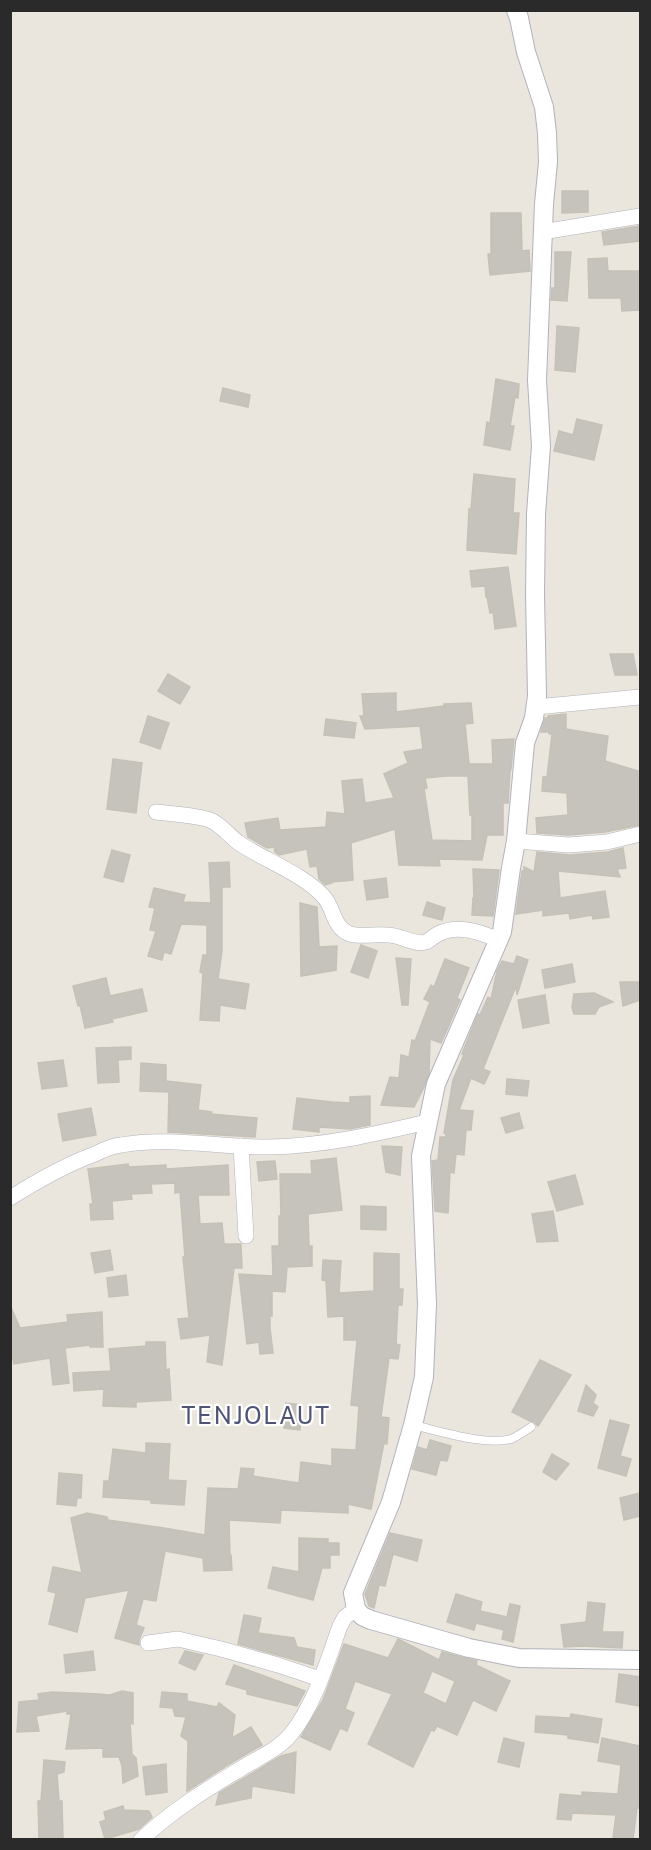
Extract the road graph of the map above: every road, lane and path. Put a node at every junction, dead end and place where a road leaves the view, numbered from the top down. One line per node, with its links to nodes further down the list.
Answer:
1 (516, 10): 3 (street)
2 (640, 216): 3 (street)
3 (542, 231): 5 (street)
4 (640, 697): 5 (street)
5 (536, 707): 8 (street)
6 (156, 812): 9 (street)
7 (640, 834): 8 (street)
8 (516, 841): 9 (street)
9 (499, 940): 10 (street)
10 (427, 1122): 11 (street); 14 (street)
11 (241, 1146): 12 (street); 13 (street)
12 (10, 1198)
13 (246, 1236)
14 (413, 1425): 15 (lane); 16 (street)
15 (531, 1427)
16 (356, 1609): 18 (street); 19 (street)
17 (148, 1643): 19 (street)
18 (640, 1660)
19 (320, 1679): 20 (street)
20 (141, 1839)

